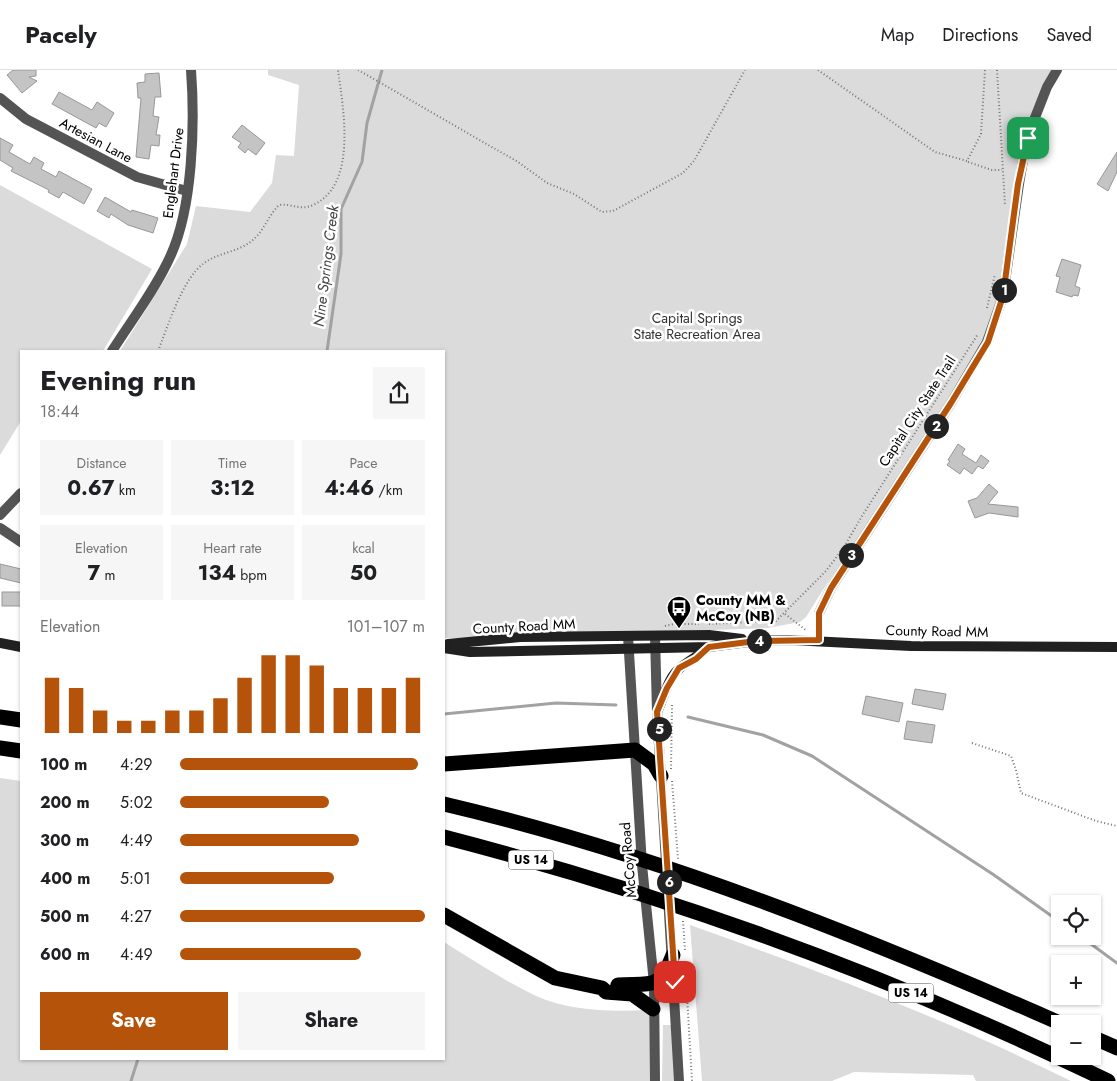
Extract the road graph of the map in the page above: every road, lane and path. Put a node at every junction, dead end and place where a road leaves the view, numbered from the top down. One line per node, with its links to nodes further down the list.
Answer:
1 (191, 70): 12 (street, Englehart Drive)
2 (338, 70): 18 (path)
3 (358, 70): 4 (path)
4 (745, 70)
5 (818, 70): 10 (path)
6 (985, 70): 10 (path)
7 (997, 70): 11 (path)
8 (1056, 70): 29 (street)
9 (0, 98): 12 (street, Artesian Lane)
10 (967, 161): 11 (path)
11 (1002, 170): 13 (path)
12 (187, 191): 17 (street, Englehart Drive)
13 (1005, 205)
14 (996, 270): 15 (path)
15 (986, 310)
16 (979, 334): 23 (path, Capital City State Trail)
17 (113, 350)
18 (158, 350)
19 (20, 495): 20 (street)
20 (0, 515)
21 (0, 528): 22 (street)
22 (20, 541)
23 (784, 614): 26 (path, Capital City State Trail); 29 (path)
24 (665, 624): 25 (path)
25 (699, 624)
26 (708, 624)
27 (628, 636): 28 (main road, County Road MM); 33 (main road, County Road MM); 37 (street, McCoy Road)
28 (655, 636): 30 (main road, County Road MM); 38 (street)
29 (819, 640): 30 (main road, County Road MM); 36 (main road, County Road MM)
30 (756, 641): 35 (main road, County Road MM)
31 (0, 643): 32 (main road)
32 (20, 646)
33 (445, 646)
34 (445, 646): 37 (main road, County Road MM)
35 (709, 647): 38 (main road, County Road MM); 39 (main road)
36 (1117, 647)
37 (628, 648): 38 (main road, County Road MM); 44 (street, McCoy Road)
38 (654, 649): 39 (street)
39 (657, 712): 47 (street)
40 (0, 717): 41 (highway)
41 (20, 720)
42 (972, 743): 49 (path)
43 (0, 748): 45 (highway)
44 (635, 750): 46 (highway); 47 (highway); 53 (street, McCoy Road)
45 (20, 751)
46 (445, 764)
47 (661, 776): 52 (street)
48 (445, 804): 56 (highway, US 14)
49 (1117, 826)
50 (445, 837): 61 (highway, US 14)
51 (445, 916): 54 (highway)
52 (673, 955): 53 (highway); 60 (street)
53 (654, 983): 54 (highway); 55 (street, McCoy Road)
54 (602, 988): 55 (highway)
55 (653, 1010): 59 (street, McCoy Road)
56 (1051, 1019)
57 (1101, 1041): 58 (highway)
58 (1117, 1048)
59 (655, 1081)
60 (679, 1081)
61 (1108, 1081)

